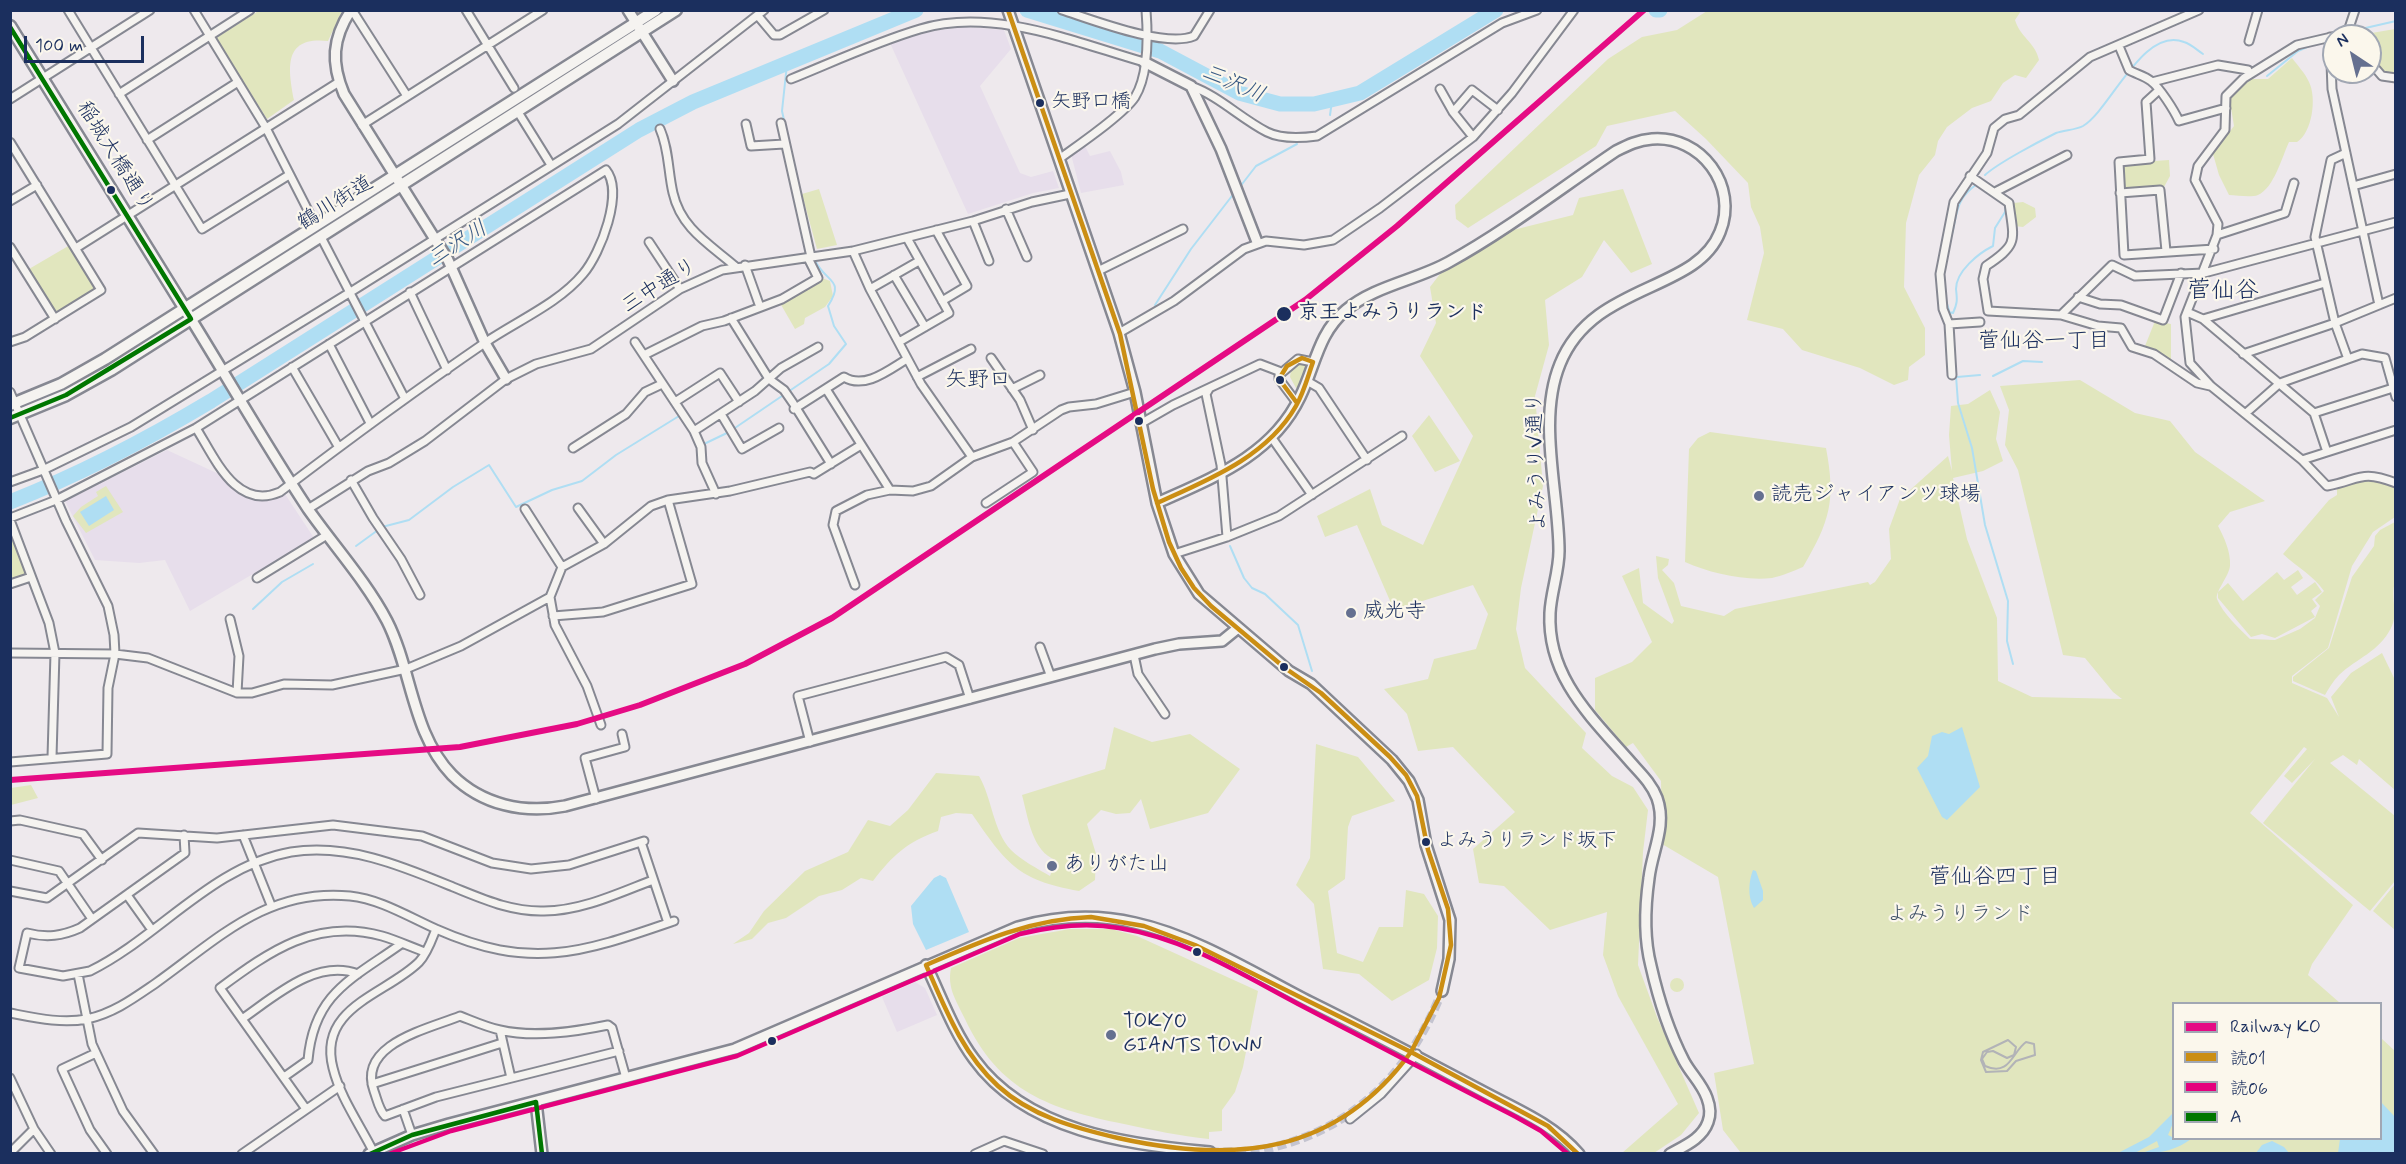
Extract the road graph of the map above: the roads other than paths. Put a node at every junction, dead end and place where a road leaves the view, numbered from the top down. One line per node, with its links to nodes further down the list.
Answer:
1 (68, 10): 30 (street)
2 (150, 10): 30 (street)
3 (194, 10): 25 (street)
4 (250, 10): 25 (street)
5 (352, 10): 38 (street); 45 (street)
6 (466, 10): 28 (street)
7 (543, 10): 28 (street)
8 (628, 10): 21 (street)
9 (656, 10): 21 (main road, 鶴川街道)
10 (676, 10): 23 (main road, 鶴川街道)
11 (824, 10): 19 (street)
12 (1062, 10): 24 (street)
13 (1146, 10): 24 (street)
14 (1210, 10): 24 (street)
15 (1538, 10): 40 (street)
16 (1574, 10): 48 (street)
17 (2199, 10): 29 (street)
18 (2258, 10): 27 (street)
19 (761, 13): 35 (street)
20 (1011, 19): 31 (street); 34 (street); 62 (street)
21 (636, 23): 23 (street); 66 (main road, 鶴川街道)
22 (10, 26): 33 (main road, 稲城大橋通り)
23 (642, 33): 35 (street); 49 (main road, 鶴川街道)
24 (1148, 36): 31 (street)
25 (210, 37): 37 (street); 44 (street)
26 (2322, 39): 32 (street)
27 (2249, 41)
28 (488, 46): 41 (street); 45 (street)
29 (2119, 46): 36 (street); 67 (street)
30 (91, 48): 33 (street); 44 (street)
31 (1144, 62): 40 (street); 62 (street)
32 (2249, 74): 36 (street); 47 (street)
33 (43, 78): 46 (street); 78 (main road, 稲城大橋通り)
34 (791, 79)
35 (673, 81): 63 (street)
36 (2152, 81): 43 (street)
37 (238, 82): 54 (street); 57 (street)
38 (339, 82): 52 (street); 54 (street)
39 (2332, 84): 60 (street)
40 (1191, 86): 90 (street)
41 (514, 88)
42 (1440, 89): 50 (street)
43 (2158, 91): 47 (street); 74 (street)
44 (119, 94): 57 (street)
45 (406, 96): 52 (street)
46 (10, 99)
47 (2226, 108): 85 (street)
48 (1498, 110): 50 (street); 56 (street)
49 (518, 112): 63 (street); 71 (main road, 鶴川街道)
50 (1453, 112): 56 (street)
51 (781, 123): 59 (street)
52 (362, 124): 66 (street)
53 (746, 124): 59 (street)
54 (266, 128): 65 (street); 70 (street)
55 (660, 129): 105 (street)
56 (1473, 137): 90 (street)
57 (147, 140): 70 (street)
58 (10, 142): 69 (street)
59 (784, 144): 97 (street)
60 (2346, 153): 72 (street); 91 (street)
61 (2067, 154): 73 (street)
62 (1059, 159): 75 (street)
63 (551, 165): 88 (street)
64 (2396, 174): 72 (street)
65 (289, 175): 70 (street); 81 (street)
66 (394, 176): 71 (street); 81 (main road, 鶴川街道)
67 (1970, 176): 73 (street); 130 (street)
68 (2294, 183): 85 (street)
69 (36, 184): 76 (street); 93 (street)
70 (175, 186): 78 (street)
71 (401, 186): 86 (main road, 鶴川街道); 88 (street)
72 (2353, 186): 84 (street)
73 (1995, 192): 122 (street)
74 (2120, 193): 96 (street); 96 (street)
75 (1070, 194): 77 (street, 三中通り); 106 (street)
76 (10, 201)
77 (1006, 209): 79 (street, 三中通り); 98 (street)
78 (127, 215): 93 (street); 120 (main road, 稲城大橋通り)
79 (972, 221): 82 (street, 三中通り); 101 (street)
80 (2396, 222): 84 (street)
81 (316, 226): 120 (main road, 鶴川街道)
82 (936, 230): 87 (street, 三中通り); 117 (street)
83 (1183, 230): 106 (street)
84 (2364, 231): 91 (street); 118 (street)
85 (2217, 235): 94 (street)
86 (321, 237): 114 (street); 126 (main road, 鶴川街道)
87 (907, 238): 95 (street, 三中通り); 100 (street)
88 (435, 241): 102 (street); 114 (street)
89 (649, 242): 111 (street)
90 (1257, 242): 132 (street)
91 (2316, 243): 108 (street); 110 (street)
92 (10, 247): 99 (street)
93 (76, 248): 125 (street)
94 (2214, 249): 96 (street); 108 (street)
95 (854, 251): 97 (street, 三中通り); 112 (street)
96 (2166, 251)
97 (813, 257): 104 (street, 三中通り); 119 (street)
98 (1027, 257)
99 (18, 260): 103 (street); 125 (street)
100 (919, 261): 109 (street); 117 (street)
101 (989, 261)
102 (450, 263): 113 (street); 136 (street); 136 (street)
103 (10, 265)
104 (745, 266): 105 (street, 三中通り); 119 (street)
105 (736, 267): 111 (street, 三中通り)
106 (1098, 270): 132 (street)
107 (2181, 273): 108 (street); 115 (street); 115 (street)
108 (2204, 273): 121 (street)
109 (894, 275): 112 (street); 131 (street)
110 (2325, 283): 127 (street); 129 (street)
111 (680, 289): 154 (street, 三中通り)
112 (870, 289): 135 (street)
113 (410, 292): 123 (street); 147 (street)
114 (350, 295): 123 (street); 149 (street)
115 (2078, 297): 122 (street)
116 (2396, 298): 118 (street)
117 (942, 301): 131 (street)
118 (2379, 305): 129 (street)
119 (760, 306): 124 (street)
120 (185, 309): 126 (main road, 稲城大橋通り); 171 (main road, 鶴川街道)
121 (2187, 312): 127 (street); 158 (street)
122 (2061, 315): 158 (street)
123 (364, 317): 137 (street); 167 (street)
124 (730, 318): 141 (street); 153 (street)
125 (55, 319): 133 (street)
126 (191, 319): 149 (street); 176 (main road, 鶴川街道)
127 (2203, 319): 140 (street)
128 (1980, 322): 130 (street)
129 (2335, 323): 140 (street); 144 (street)
130 (1949, 324): 151 (street)
131 (925, 327): 135 (street)
132 (1119, 333): 164 (street)
133 (10, 342)
134 (635, 342): 141 (street)
135 (899, 342): 143 (street)
136 (484, 343): 147 (street); 154 (street)
137 (329, 344): 146 (street); 177 (street)
138 (818, 347): 153 (street)
139 (971, 349): 152 (street)
140 (2243, 354): 156 (street)
141 (644, 355): 157 (street)
142 (991, 358): 159 (street)
143 (907, 359): 152 (street); 161 (street)
144 (2348, 359): 156 (street); 160 (street)
145 (1313, 362): 148 (street); 155 (street, よみうりV通り); 293 (street, よみうりV通り)
146 (292, 367): 165 (street); 188 (street)
147 (447, 370): 167 (street)
148 (1281, 372): 162 (street); 170 (street)
149 (224, 374): 165 (street); 195 (street)
150 (1040, 375): 159 (street)
151 (1952, 375)
152 (917, 377): 191 (street)
153 (769, 379): 169 (street); 172 (street)
154 (506, 380): 197 (street, 三中通り)
155 (1307, 381): 170 (street, よみうりV通り); 192 (street)
156 (2280, 383): 173 (street); 174 (street)
157 (662, 384): 168 (street); 189 (street)
158 (2211, 386): 173 (street)
159 (1012, 388): 181 (street)
160 (2393, 388): 166 (street); 174 (street)
161 (826, 389): 172 (street); 187 (street)
162 (1209, 389): 178 (street); 196 (street)
163 (10, 392): 171 (street)
164 (1135, 392): 178 (street); 181 (street)
165 (238, 396): 179 (street); 199 (street)
166 (2396, 397)
167 (405, 399): 177 (street)
168 (675, 402): 169 (street); 183 (street)
169 (739, 402): 175 (street)
170 (1298, 403): 185 (street, よみうりV通り)
171 (13, 404): 176 (street)
172 (794, 409): 194 (street)
173 (2246, 413): 193 (street)
174 (2314, 413): 190 (street)
175 (721, 414): 180 (street); 183 (street)
176 (15, 416): 195 (street)
177 (370, 423): 188 (street)
178 (1140, 424): 206 (street)
179 (196, 428): 199 (street); 204 (street)
180 (779, 428)
181 (1033, 430): 186 (street)
182 (2396, 430): 190 (street)
183 (693, 431): 202 (street)
184 (1402, 436): 192 (street)
185 (1272, 438): 196 (street, よみうりV通り); 203 (street)
186 (1013, 442): 191 (street); 207 (street)
187 (861, 445): 194 (street); 201 (street)
188 (338, 446): 199 (street)
189 (573, 448)
190 (2327, 452): 193 (street)
191 (972, 457): 201 (street)
192 (1366, 460): 203 (street)
193 (2302, 460): 200 (street)
194 (831, 464): 202 (street)
195 (44, 472): 198 (street); 204 (street)
196 (1222, 474): 206 (street, よみうりV通り); 213 (street)
197 (351, 480): 209 (street, 三中通り); 221 (street)
198 (10, 482)
199 (292, 483): 209 (street)
200 (2396, 483)
201 (890, 490): 220 (street)
202 (716, 494): 205 (street)
203 (1312, 495): 213 (street)
204 (55, 498): 211 (street); 229 (street)
205 (668, 501): 214 (street); 223 (street)
206 (1157, 502): 215 (street)
207 (986, 503)
208 (578, 508): 214 (street)
209 (308, 509): 212 (street)
210 (525, 509): 216 (street)
211 (10, 519): 217 (street)
212 (327, 535): 218 (street); 231 (street)
213 (1227, 537): 215 (street)
214 (604, 544): 216 (street)
215 (1174, 554): 225 (street)
216 (562, 567): 222 (street)
217 (32, 577): 219 (street); 228 (street)
218 (257, 578)
219 (10, 584)
220 (855, 585)
221 (420, 595)
222 (550, 597): 223 (street); 231 (street)
223 (553, 616): 236 (street)
224 (230, 619): 233 (street)
225 (1238, 628): 230 (street); 261 (street)
226 (1040, 647): 232 (street)
227 (10, 653): 228 (street)
228 (55, 653): 229 (street); 239 (street)
229 (115, 654): 233 (street); 239 (street)
230 (1134, 655): 232 (street); 235 (street)
231 (406, 669): 233 (street); 241 (street)
232 (1051, 677): 234 (street)
233 (237, 693)
234 (970, 699): 238 (street); 238 (street)
235 (1165, 714)
236 (601, 725)
237 (622, 734): 241 (street)
238 (810, 742): 241 (street)
239 (52, 757): 240 (street)
240 (10, 762)
241 (596, 799)
242 (10, 821): 246 (street)
243 (243, 834): 244 (street); 247 (street); 248 (street)
244 (184, 835): 246 (street); 251 (street)
245 (10, 860): 249 (street)
246 (102, 860): 249 (street)
247 (255, 863): 248 (street); 252 (street); 255 (street)
248 (653, 880): 254 (street)
249 (68, 884): 250 (street); 253 (street)
250 (10, 891)
251 (127, 895): 253 (street); 255 (street)
252 (271, 905): 254 (street); 263 (street)
253 (92, 919): 260 (street)
254 (436, 929): 257 (street)
255 (152, 930): 260 (street)
256 (401, 944): 257 (street); 259 (street); 264 (street)
257 (425, 952): 275 (street)
258 (926, 965): 269 (street); 273 (street); 283 (street)
259 (358, 974): 264 (street); 270 (street)
260 (78, 975): 263 (street)
261 (1442, 991)
262 (10, 1013): 263 (street)
263 (86, 1019): 268 (street)
264 (242, 1019): 270 (street)
265 (500, 1030): 266 (street); 267 (street); 274 (street)
266 (502, 1043): 272 (street); 274 (street)
267 (619, 1051): 272 (street); 273 (street)
268 (96, 1053): 285 (street); 287 (street)
269 (1417, 1054): 279 (street); 292 (street)
270 (284, 1077): 277 (street)
271 (10, 1078): 280 (street)
272 (511, 1078): 278 (street)
273 (626, 1078): 276 (street)
274 (372, 1084): 278 (street)
275 (340, 1086): 277 (street); 282 (street)
276 (536, 1102): 281 (street); 289 (street)
277 (306, 1109): 288 (street)
278 (403, 1109): 281 (street)
279 (1350, 1119)
280 (34, 1130): 284 (street); 286 (street)
281 (412, 1135): 282 (street)
282 (371, 1152)
283 (1210, 1152)
284 (10, 1153)
285 (106, 1153)
286 (51, 1154)
287 (154, 1154)
288 (242, 1154)
289 (542, 1154)
290 (975, 1154): 291 (street)
291 (1043, 1154)
292 (1579, 1154)
293 (1670, 1154)

